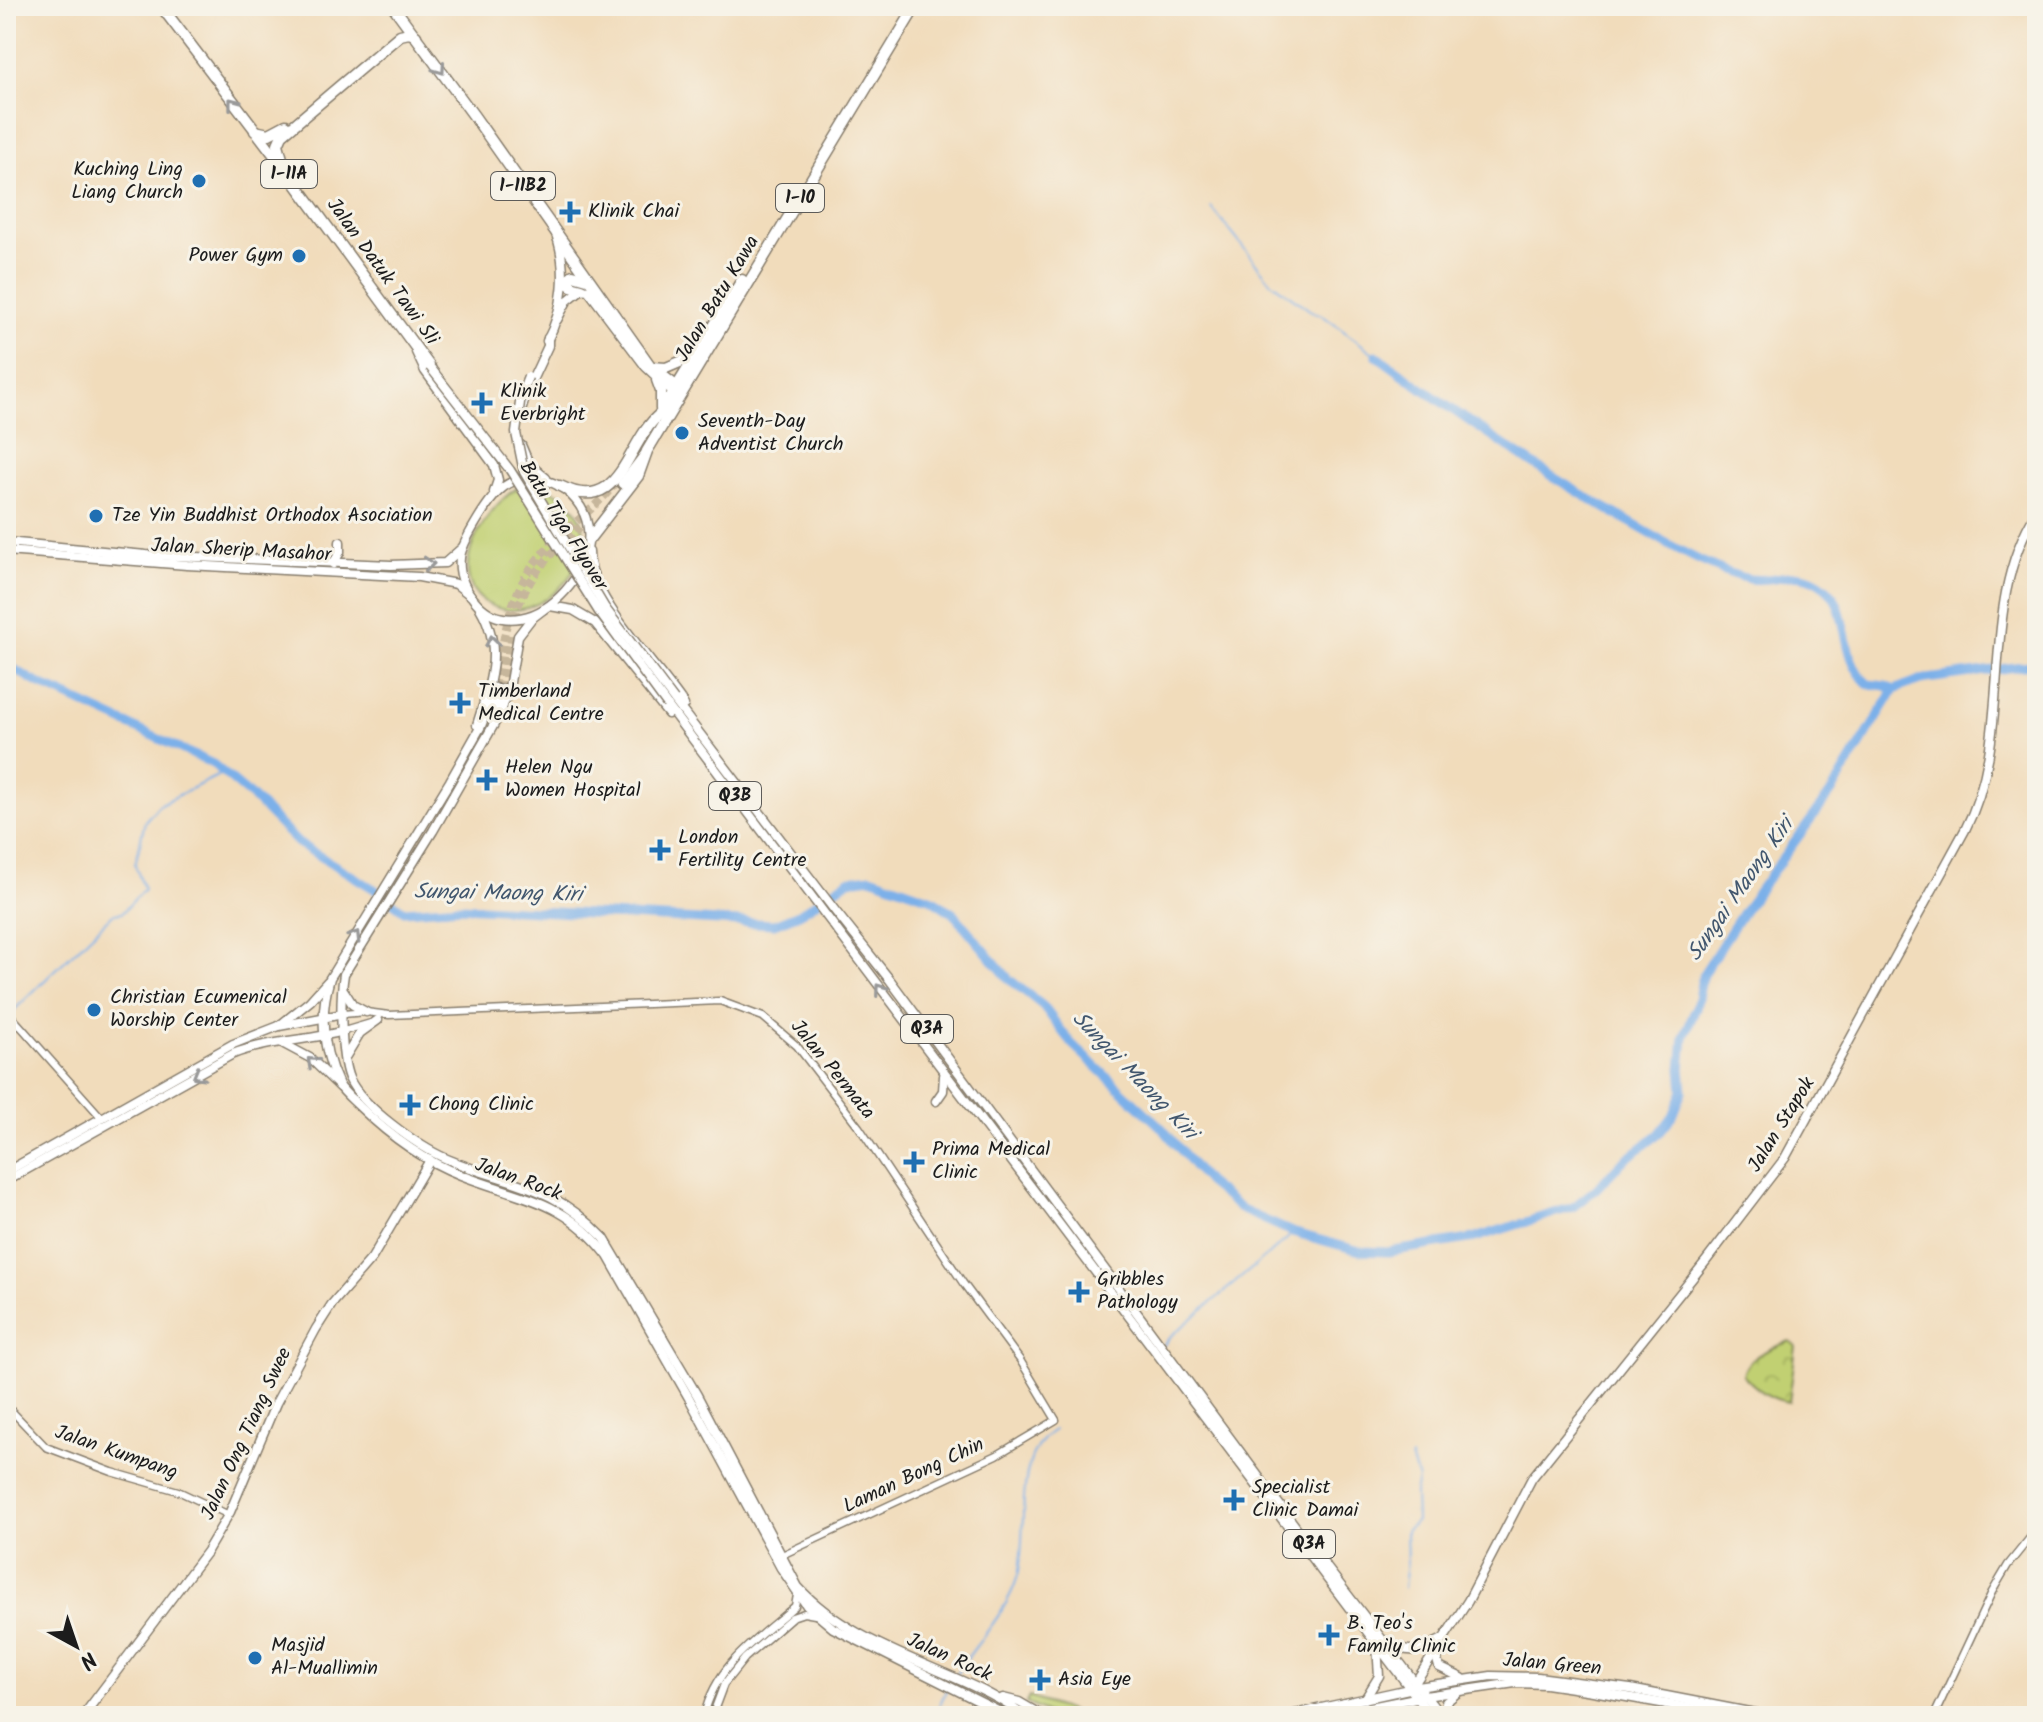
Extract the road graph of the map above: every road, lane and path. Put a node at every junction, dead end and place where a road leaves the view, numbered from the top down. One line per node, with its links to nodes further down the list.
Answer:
1 (161, 6): 6 (highway, Jalan Datuk Tawi Sli / 1-11A, one-way to 1)
2 (909, 6): 13 (highway, Jalan Batu Kawa / 1-10)
3 (916, 6): 17 (highway, Jalan Batu Kawa / 1-10)
4 (397, 10): 5 (highway, 1-11B2); 6 (highway)
5 (416, 36): 7 (highway); 8 (highway, 1-11B2, one-way to 8)
6 (255, 131): 7 (highway, Jalan Datuk Tawi Sli / 1-11A)
7 (285, 169): 12 (highway, Jalan Datuk Tawi Sli / 1-11A)
8 (556, 234): 9 (highway, 1-11B2); 10 (main road)
9 (586, 284): 10 (main road); 15 (highway, 1-11B2); 16 (main road)
10 (557, 320): 11 (main road)
11 (548, 338): 20 (main road); 34 (main road, Batu Tiga Flyover, bridge)
12 (413, 345): 14 (highway, Jalan Datuk Tawi Sli / 1-11A); 21 (main road)
13 (695, 356): 15 (highway); 17 (highway, Jalan Batu Kawa / 1-10)
14 (430, 367): 34 (main road, Batu Tiga Flyover, bridge)
15 (651, 367): 17 (highway, 1-11B2)
16 (657, 380): 17 (main road); 18 (highway)
17 (679, 391): 18 (highway, Jalan Batu Kawa / 1-10); 19 (highway, Jalan Batu Kawa / 1-10)
18 (659, 413): 19 (main road, Jalan Batu Kawa / 1-10); 20 (highway)
19 (647, 451): 23 (highway)
20 (555, 483): 21 (main road); 23 (main road)
21 (489, 504): 26 (main road)
22 (2037, 511): 70 (main road, Jalan Stapok)
23 (590, 540): 33 (main road); 35 (main road)
24 (6, 542): 28 (main road, Jalan Sherip Masahor)
25 (340, 542): 29 (main road)
26 (463, 547): 29 (main road, Jalan Sherip Masahor, one-way to 26); 31 (main road)
27 (6, 551): 30 (main road, Jalan Sherip Masahor)
28 (191, 557): 29 (main road, Jalan Sherip Masahor); 30 (main road)
29 (333, 564)
30 (225, 565): 31 (main road, Jalan Sherip Masahor)
31 (470, 595): 32 (main road)
32 (477, 604): 33 (main road); 36 (main road, one-way to 32)
33 (546, 607): 35 (main road); 37 (main road, Jalan Rock)
34 (670, 702): 35 (main road, Q3A)
35 (682, 718): 38 (main road, Q3A)
36 (475, 735): 37 (main road, Jalan Rock); 39 (main road, Jalan Rock, one-way to 36)
37 (480, 748): 40 (main road, Jalan Rock)
38 (832, 915): 52 (main road, one-way to 38); 60 (main road, Q3A)
39 (330, 978): 45 (main road, Jalan Rock); 47 (main road)
40 (342, 986): 42 (main road); 43 (main road, Jalan Rock)
41 (6, 1010): 56 (street)
42 (366, 1012): 43 (street); 44 (street)
43 (343, 1014): 45 (main road); 48 (main road, Jalan Rock)
44 (389, 1015): 46 (street); 63 (street, Jalan Permata)
45 (322, 1019): 47 (main road); 49 (main road, Jalan Rock)
46 (378, 1020): 48 (street); 51 (main road)
47 (279, 1026): 56 (main road)
48 (344, 1031): 49 (main road); 51 (main road, Jalan Rock)
49 (324, 1037): 50 (main road); 53 (main road, Jalan Rock)
50 (279, 1042): 53 (main road, one-way to 50); 55 (main road, one-way to 55)
51 (344, 1060): 67 (main road, Jalan Rock)
52 (944, 1074): 54 (main road); 54 (main road)
53 (341, 1088): 57 (main road, Jalan Rock)
54 (962, 1097): 60 (main road)
55 (152, 1102): 56 (main road); 59 (main road)
56 (101, 1117): 58 (main road)
57 (430, 1160): 65 (main road, Jalan Ong Tiang Swee); 68 (main road, Jalan Rock)
58 (6, 1172)
59 (6, 1181)
60 (1160, 1352): 61 (main road, Q3A); 64 (main road)
61 (1204, 1403): 64 (main road); 71 (main road, Q3A)
62 (6, 1405): 65 (street, Jalan Kumpang)
63 (1056, 1420): 67 (street, Laman Bong Chin)
64 (1245, 1473): 71 (main road)
65 (229, 1515): 78 (main road, Jalan Ong Tiang Swee)
66 (2037, 1529): 90 (street)
67 (782, 1555): 73 (main road, Jalan Rock)
68 (797, 1595): 69 (main road, Jalan Rock); 79 (street)
69 (818, 1616): 73 (main road, Jalan Rock); 80 (street)
70 (1445, 1637): 71 (main road); 72 (main road); 74 (main road, Jalan Stapok)
71 (1378, 1639): 74 (main road); 77 (main road)
72 (1464, 1679): 74 (main road, Jalan Green); 89 (main road, Jalan Green)
73 (950, 1680): 76 (main road, Jalan Rock); 81 (main road, Jalan Rock)
74 (1417, 1690): 75 (main road, Jalan Green); 77 (main road, Jalan Green); 85 (main road, Jalan Green); 86 (main road); 87 (main road)
75 (1461, 1691): 87 (main road); 88 (main road, Jalan Green)
76 (998, 1698): 82 (main road, Jalan Rock); 83 (main road)
77 (1365, 1700): 84 (main road, Jalan Green)
78 (83, 1716)
79 (704, 1716)
80 (712, 1716)
81 (1008, 1716)
82 (1024, 1716)
83 (1043, 1716)
84 (1285, 1716)
85 (1331, 1716)
86 (1431, 1716)
87 (1443, 1716)
88 (1734, 1716)
89 (1770, 1716)
90 (1934, 1716)

